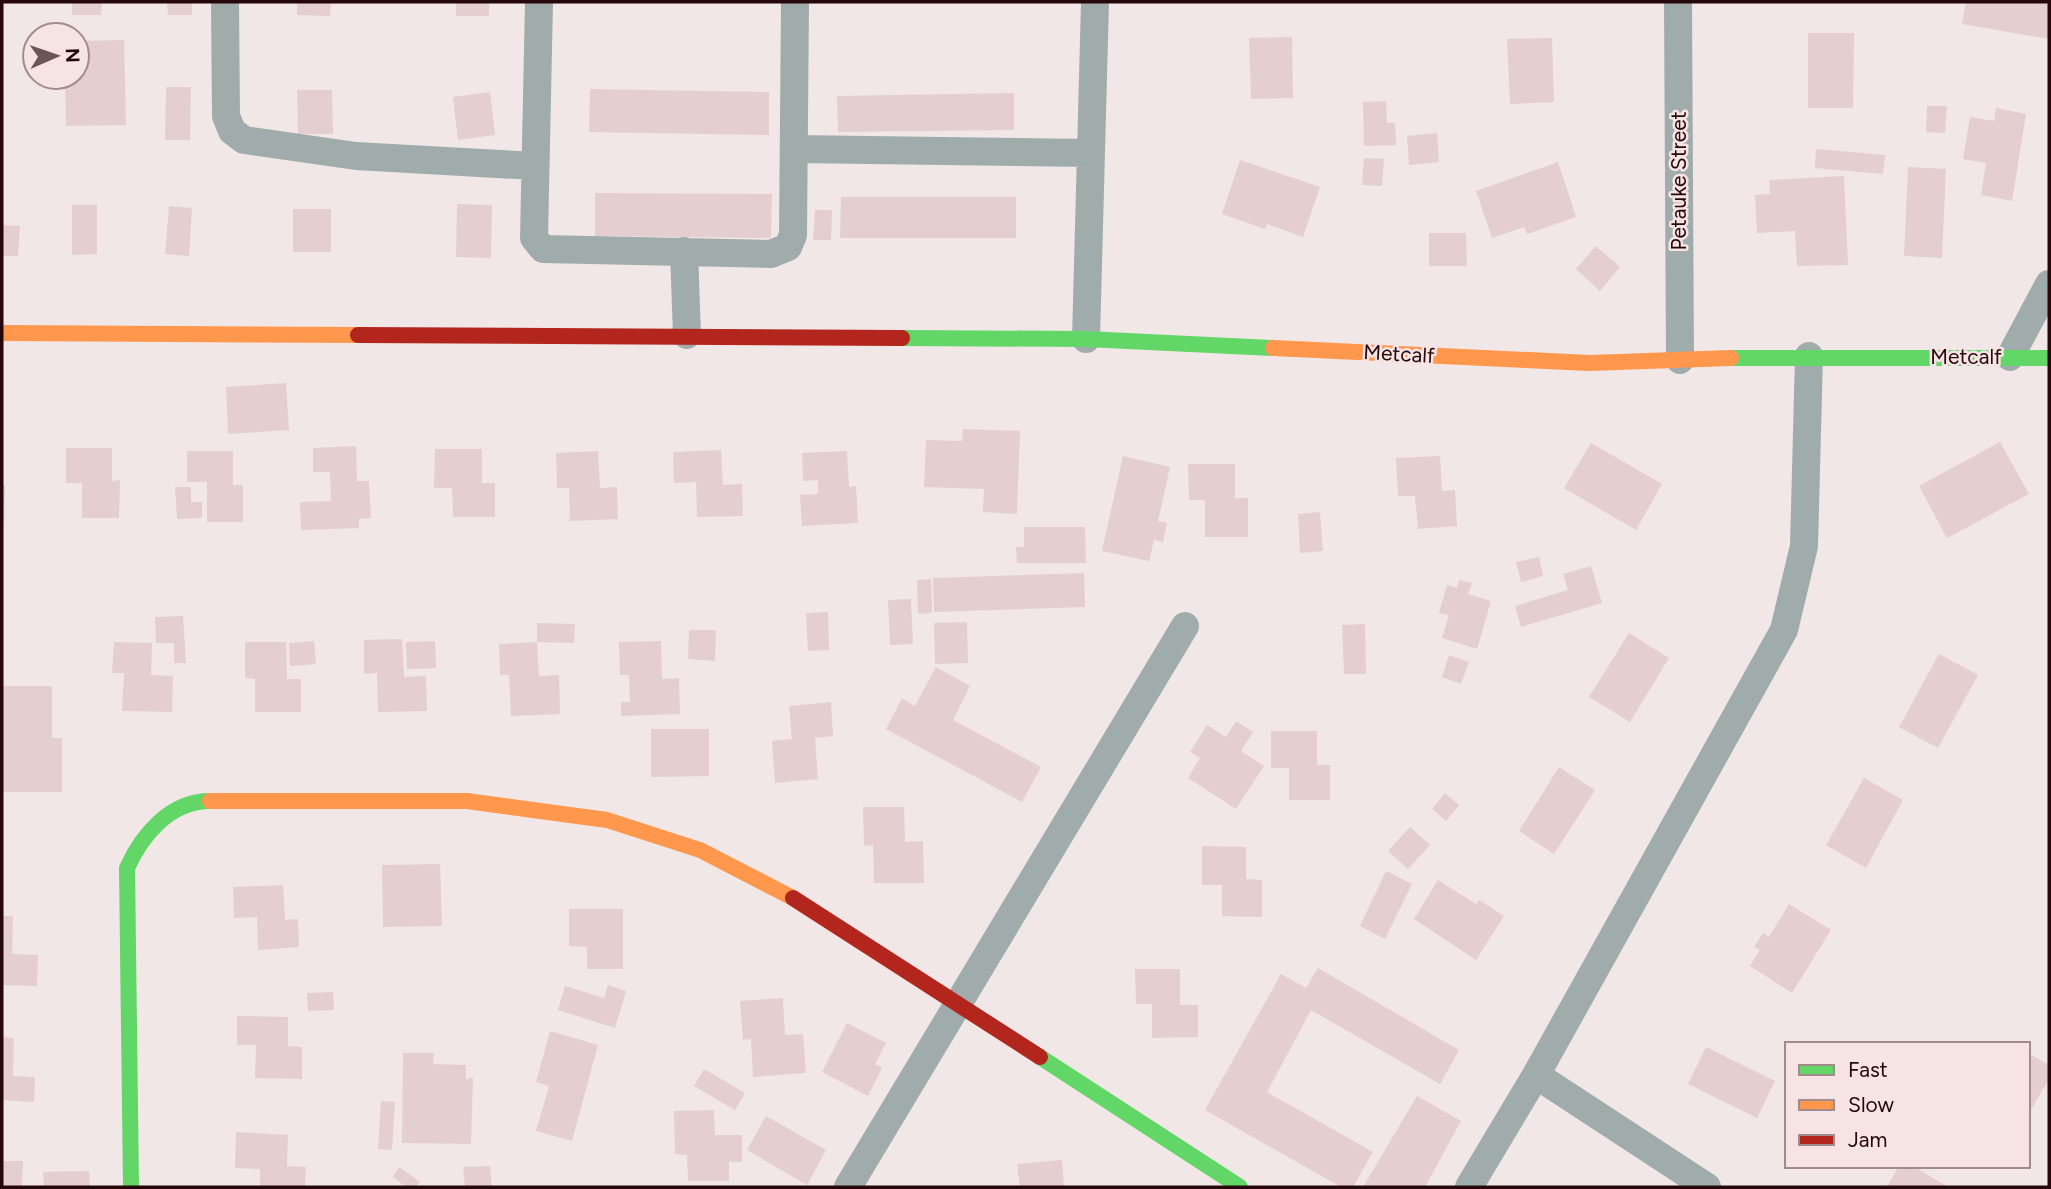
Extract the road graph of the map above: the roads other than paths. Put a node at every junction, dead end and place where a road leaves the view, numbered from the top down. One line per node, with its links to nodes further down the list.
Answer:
1 (225, 2): 8 (street)
2 (539, 2): 8 (street)
3 (795, 2): 6 (street)
4 (1095, 2): 7 (street)
5 (1678, 2): 17 (street, Petauke Street)
6 (793, 149): 7 (street); 9 (street)
7 (1091, 153): 13 (street)
8 (536, 166): 9 (street)
9 (684, 251): 12 (street)
10 (2049, 284): 15 (street)
11 (2, 333): 12 (street, Metcalf)
12 (687, 335): 13 (street, Metcalf)
13 (1086, 339): 17 (street, Metcalf)
14 (1809, 356): 15 (street, Metcalf); 17 (street, Metcalf); 20 (street)
15 (2010, 357): 16 (street, Metcalf)
16 (2049, 358)
17 (1680, 360)
18 (1185, 626): 19 (street)
19 (956, 1004): 21 (street); 22 (street); 23 (street)
20 (1536, 1076): 24 (street); 25 (street)
21 (131, 1187)
22 (848, 1187)
23 (1240, 1187)
24 (1469, 1187)
25 (1707, 1187)

